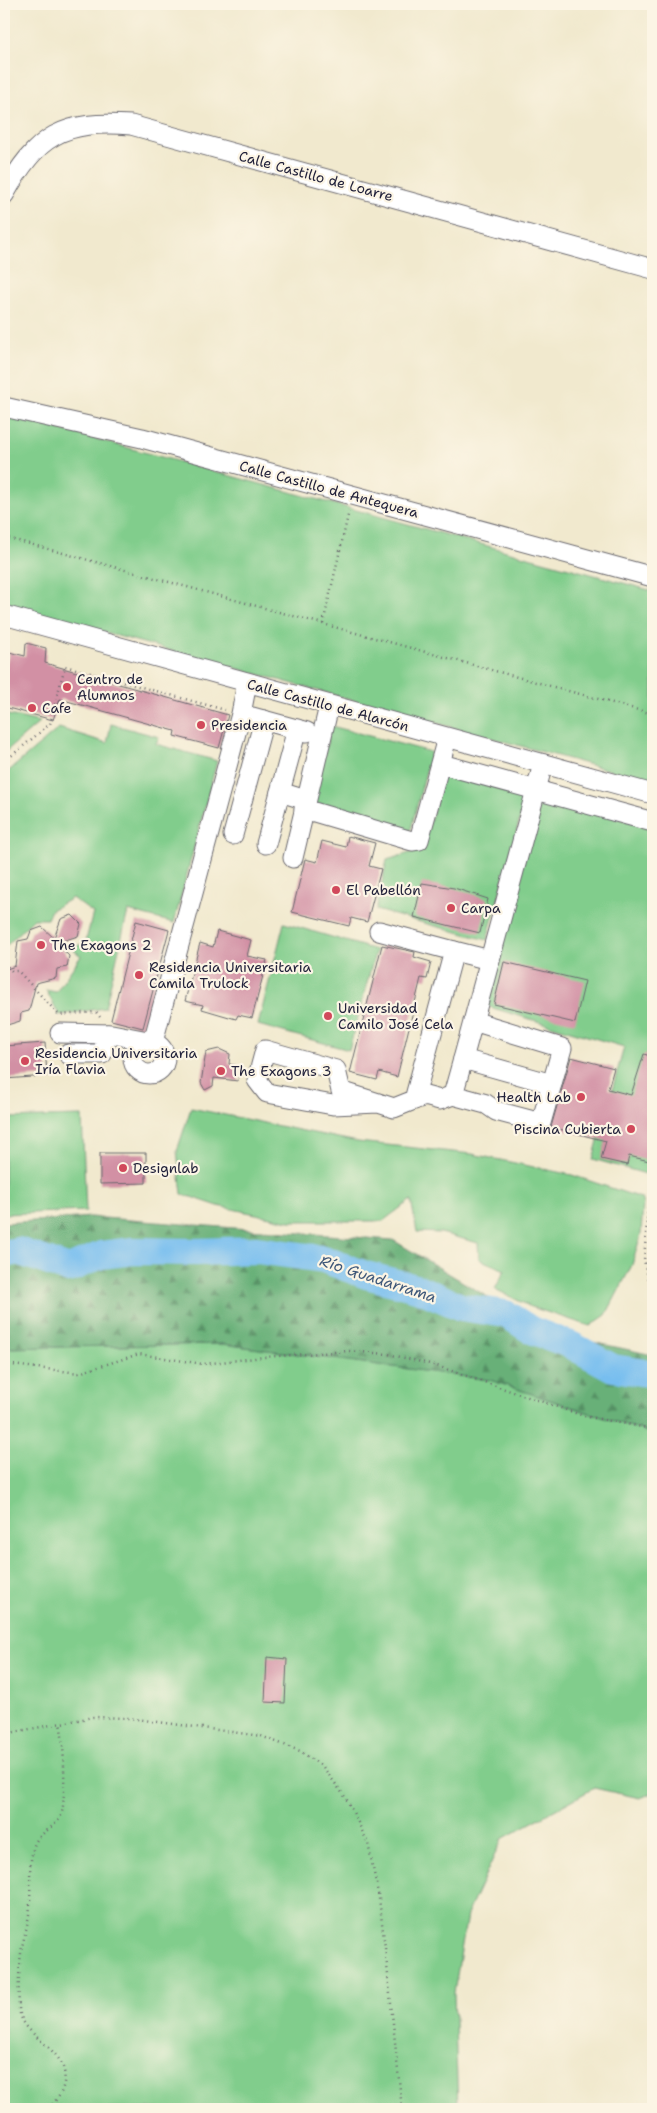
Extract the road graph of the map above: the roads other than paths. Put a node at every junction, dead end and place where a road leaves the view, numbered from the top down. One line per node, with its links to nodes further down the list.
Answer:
1 (4, 195): 2 (street, Calle Castillo de Loarre)
2 (653, 269)
3 (4, 407): 4 (street, Calle Castillo de Antequera)
4 (653, 577)
5 (4, 615): 6 (street, Calle Castillo de Alarcón)
6 (247, 683): 7 (street, Calle Castillo de Alarcón); 8 (street)
7 (329, 706): 11 (street); 12 (street, Calle Castillo de Alarcón)
8 (241, 714): 9 (street); 27 (street)
9 (264, 720): 10 (street); 20 (street)
10 (296, 729): 11 (street); 16 (street)
11 (322, 736): 18 (street)
12 (447, 738): 13 (street); 14 (street, Calle Castillo de Alarcón)
13 (440, 764): 15 (street); 18 (street)
14 (543, 764): 15 (street); 17 (street, Calle Castillo de Alarcón)
15 (536, 790): 19 (street); 25 (street)
16 (280, 792): 18 (street); 21 (street)
17 (653, 794)
18 (305, 804): 22 (street)
19 (653, 822)
20 (233, 835)
21 (266, 844)
22 (293, 858)
23 (379, 931): 24 (street)
24 (454, 951): 25 (street); 33 (street)
25 (490, 960): 26 (street)
26 (473, 1021): 30 (street); 31 (street)
27 (105, 1026): 28 (street); 29 (street)
28 (60, 1033)
29 (68, 1054)
30 (463, 1059): 31 (street); 32 (street)
31 (552, 1084): 32 (street)
32 (453, 1095): 33 (street)
33 (414, 1100): 34 (street)
34 (378, 1102): 34 (street)

